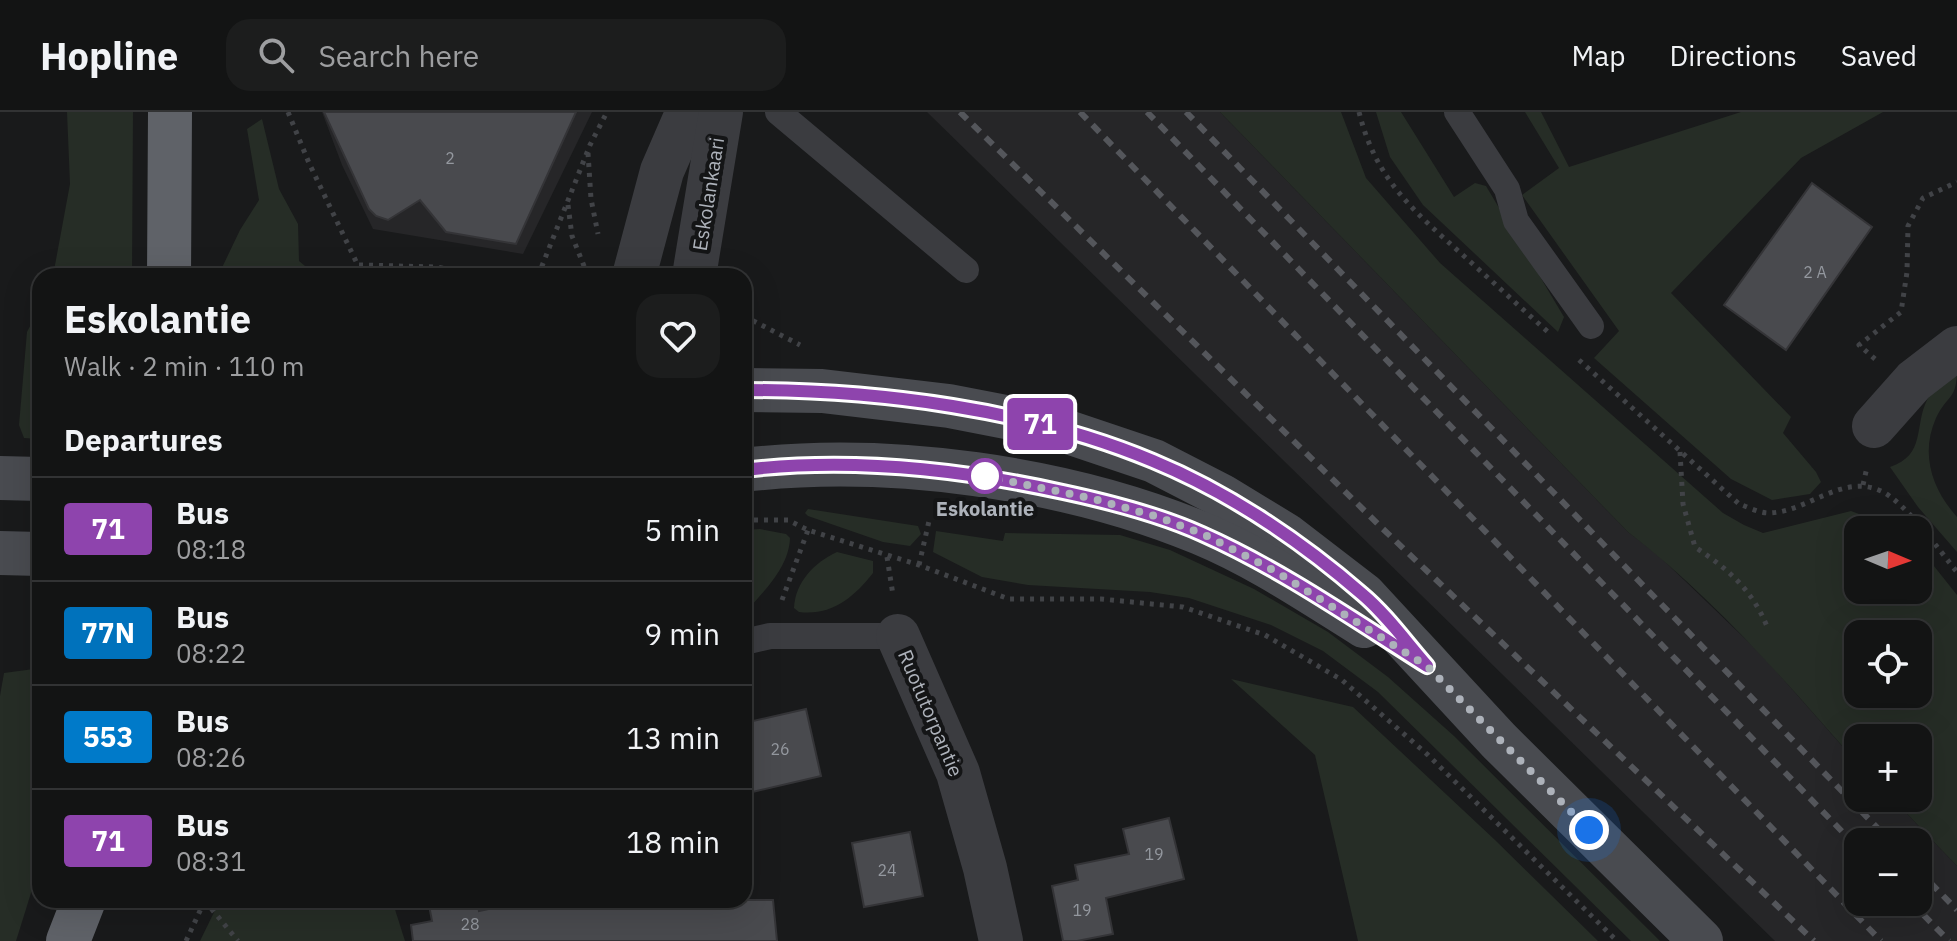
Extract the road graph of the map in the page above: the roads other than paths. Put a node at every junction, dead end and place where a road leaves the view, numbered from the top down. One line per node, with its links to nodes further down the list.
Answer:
1 (170, 112): 6 (highway)
2 (691, 112): 7 (street, Eskolankaari)
3 (721, 112): 8 (street, Eskolankaari)
4 (778, 112): 9 (lane)
5 (1457, 112): 10 (lane)
6 (171, 268)
7 (636, 268)
8 (695, 268)
9 (966, 270)
10 (1591, 326)
11 (1957, 348): 13 (street)
12 (752, 390): 19 (main road)
13 (1874, 426)
14 (752, 469): 19 (main road)
15 (0, 478): 16 (main road)
16 (32, 479)
17 (898, 636): 18 (lane, Ruotutorpantie); 22 (street, Ruotutorpantie)
18 (752, 640)
19 (1427, 666): 23 (main road)
20 (81, 908): 21 (highway)
21 (68, 941)
22 (1001, 941)
23 (1701, 941)

